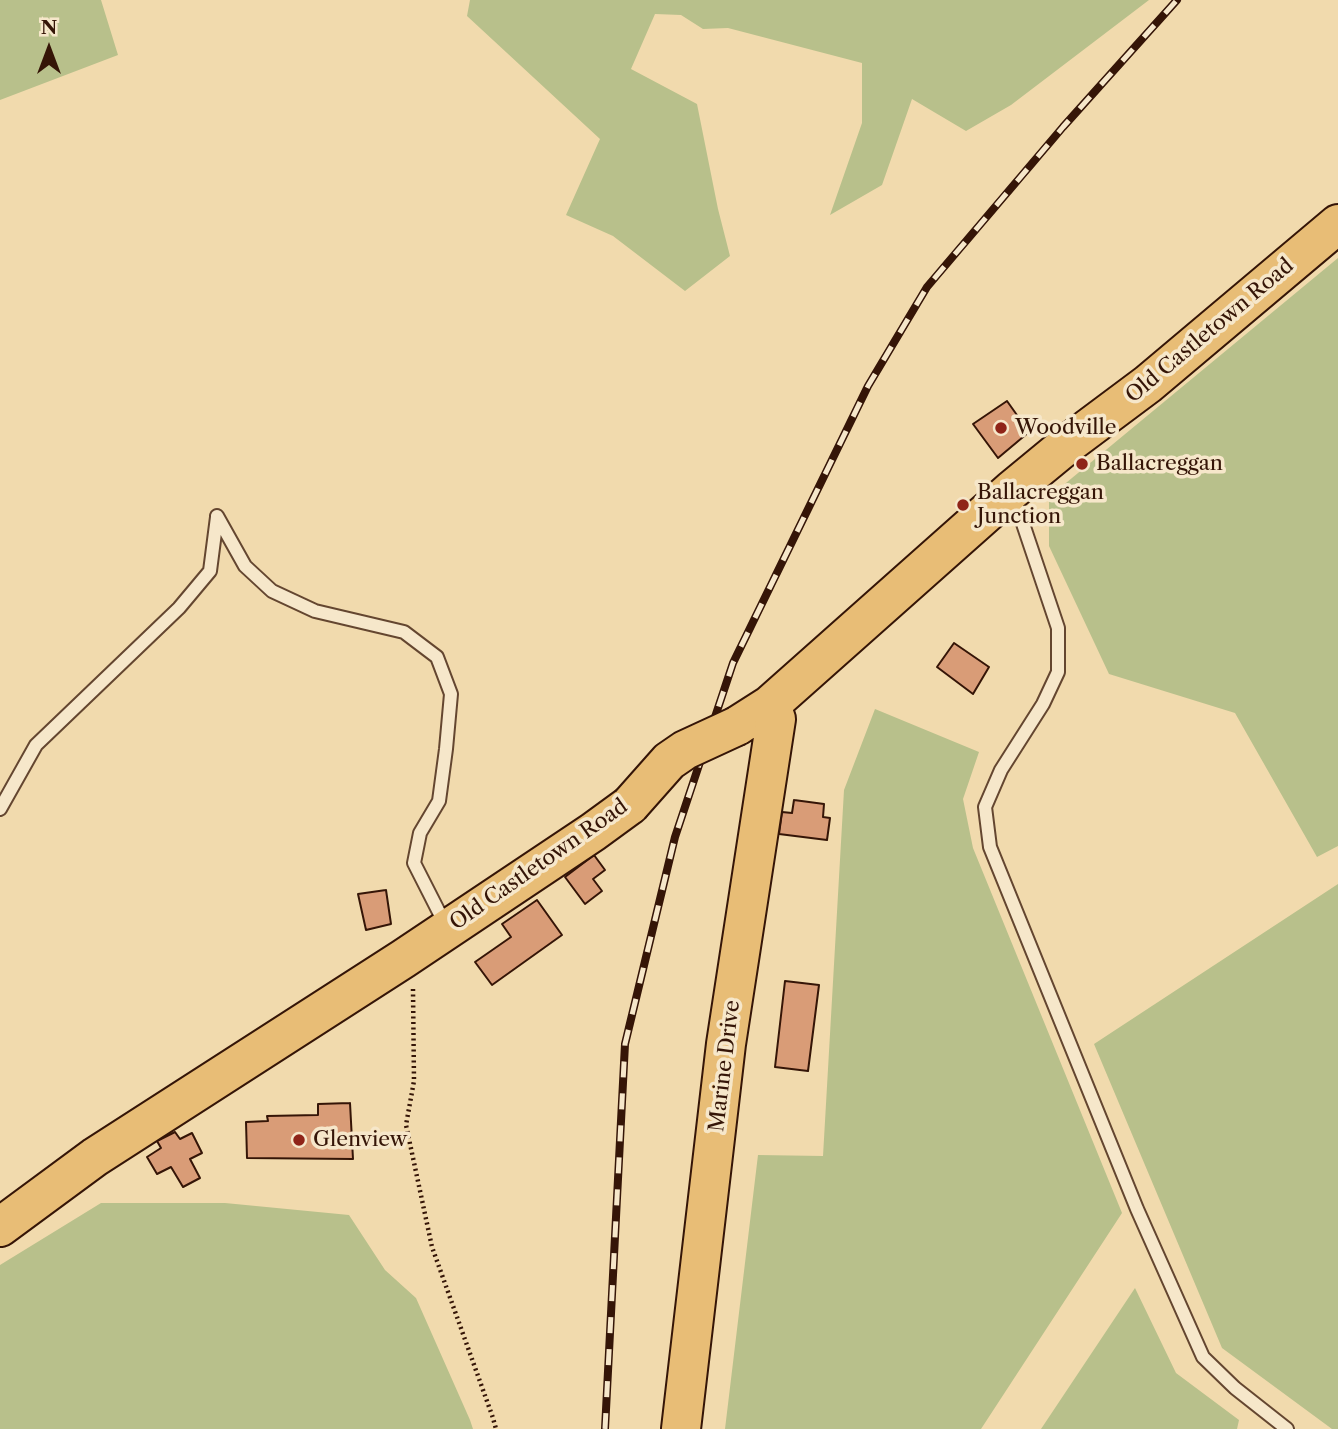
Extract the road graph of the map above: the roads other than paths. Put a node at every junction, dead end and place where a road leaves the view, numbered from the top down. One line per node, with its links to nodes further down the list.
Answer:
1 (1338, 224): 2 (main road, Old Castletown Road)
2 (1012, 490): 3 (main road, Old Castletown Road); 8 (lane)
3 (770, 705): 5 (main road, Old Castletown Road, bridge); 7 (main road, Marine Drive)
4 (0, 809): 5 (lane)
5 (447, 929): 6 (main road, Old Castletown Road)
6 (0, 1227)
7 (681, 1429)
8 (1287, 1429)

